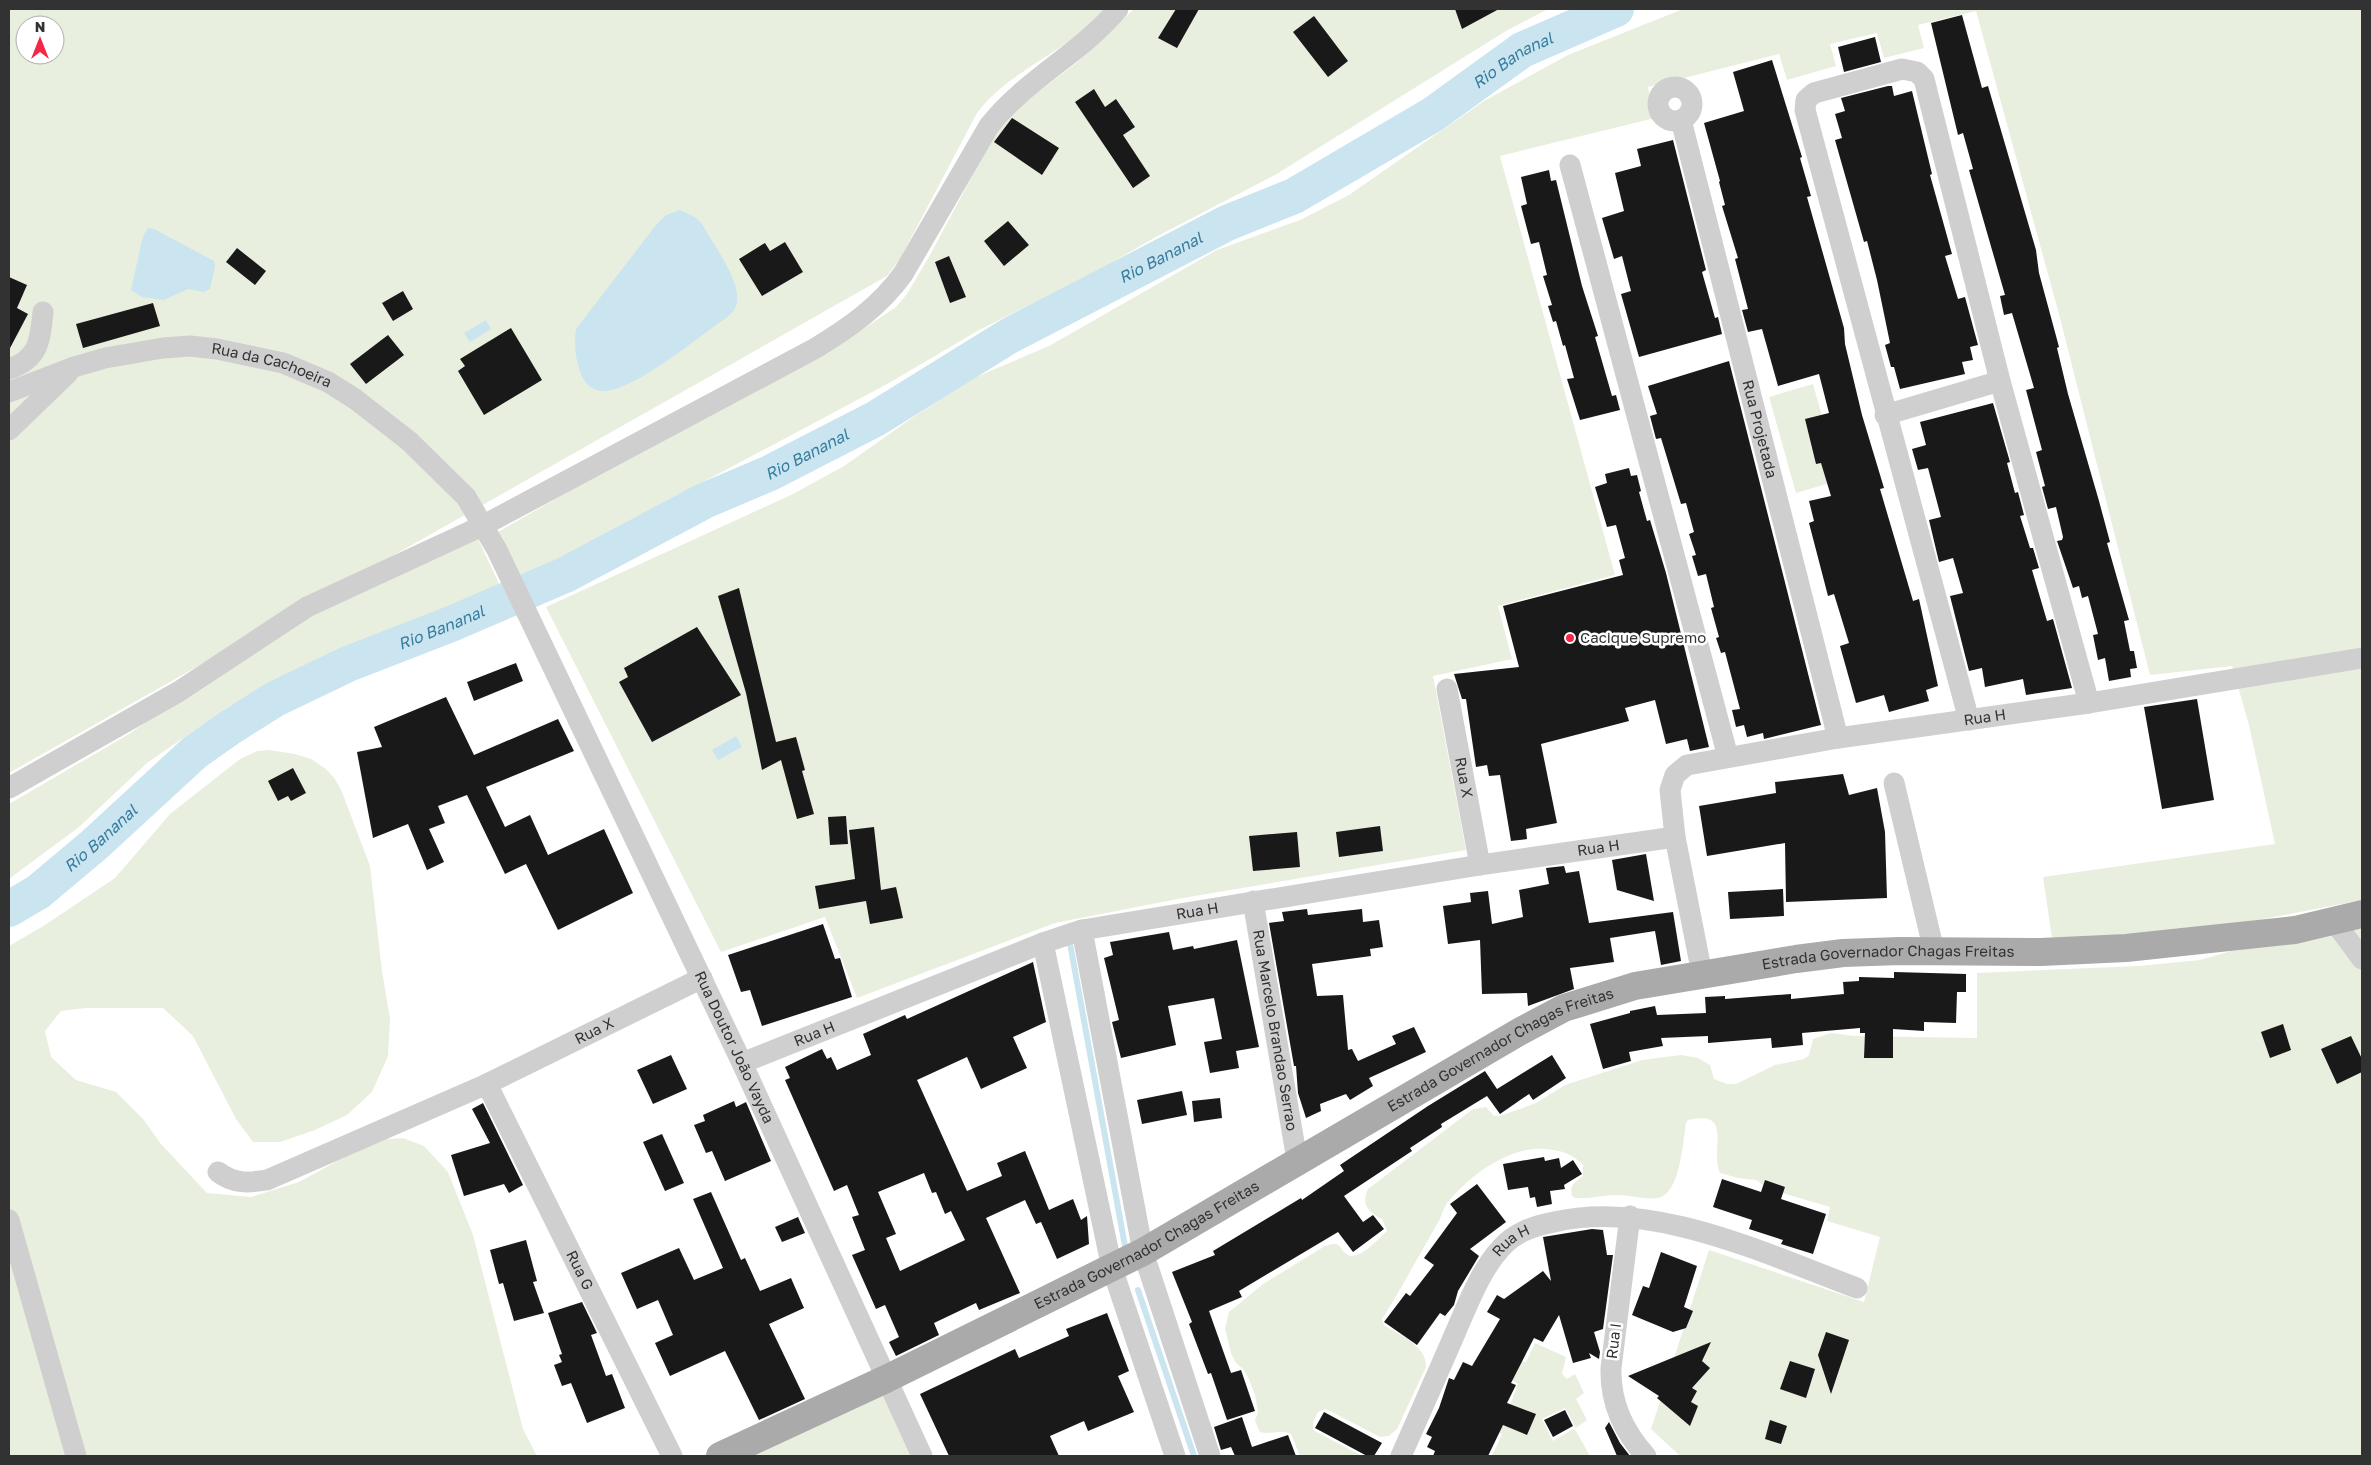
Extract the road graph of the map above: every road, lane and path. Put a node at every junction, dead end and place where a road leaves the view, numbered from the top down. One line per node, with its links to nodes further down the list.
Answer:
1 (1118, 9): 11 (street)
2 (1681, 120): 17 (street, Rua Projetada)
3 (1570, 165): 18 (street)
4 (43, 312): 6 (street)
5 (74, 368): 8 (street, Rua da Cachoeira); 10 (street); 11 (street, Rua da Cachoeira)
6 (9, 369)
7 (2000, 381): 9 (street); 9 (street); 15 (street)
8 (9, 392)
9 (1885, 415): 16 (street)
10 (9, 430)
11 (484, 525): 12 (street, Rua da Cachoeira); 20 (street)
12 (497, 550): 31 (street, Rua Doutor João Vayda)
13 (2362, 658): 15 (street, Rua H)
14 (1447, 689): 22 (street, Rua X)
15 (2089, 703): 16 (street, Rua H)
16 (1969, 720): 17 (street, Rua H)
17 (1838, 738): 18 (street, Rua H)
18 (1728, 757): 21 (street, Rua H)
19 (1894, 783): 28 (street)
20 (9, 788)
21 (1675, 837): 22 (street, Rua H); 30 (street, Rua H)
22 (1480, 865): 23 (street, Rua H)
23 (1254, 901): 26 (street, Rua H); 34 (street, Rua Marcelo Brandao Serrao)
24 (2362, 914): 25 (main road, Estrada Governador Chagas Freitas)
25 (2334, 921): 28 (main road, Estrada Governador Chagas Freitas); 29 (street)
26 (1082, 930): 27 (street, Rua H); 38 (street)
27 (1043, 943): 32 (street, Rua H); 39 (street)
28 (1934, 951): 30 (main road, Estrada Governador Chagas Freitas)
29 (2362, 959)
30 (1702, 974): 34 (main road, Estrada Governador Chagas Freitas)
31 (702, 978): 32 (street, Rua Doutor João Vayda); 33 (street, Rua X)
32 (742, 1063): 41 (street, Rua Doutor João Vayda)
33 (487, 1084): 35 (street, Rua X); 43 (street, Rua G)
34 (1297, 1160): 38 (main road, Estrada Governador Chagas Freitas)
35 (218, 1172)
36 (1630, 1216): 40 (street, Rua H); 48 (street, Rua H); 49 (street, Rua I)
37 (9, 1220): 42 (street)
38 (1143, 1252): 39 (main road, Estrada Governador Chagas Freitas); 47 (street)
39 (1112, 1268): 41 (main road, Estrada Governador Chagas Freitas); 46 (street)
40 (1857, 1288)
41 (886, 1379): 44 (main road, Estrada Governador Chagas Freitas); 45 (street, Rua Doutor João Vayda)
42 (76, 1456)
43 (672, 1456)
44 (720, 1456)
45 (922, 1456)
46 (1175, 1456)
47 (1210, 1456)
48 (1400, 1456)
49 (1646, 1456)

